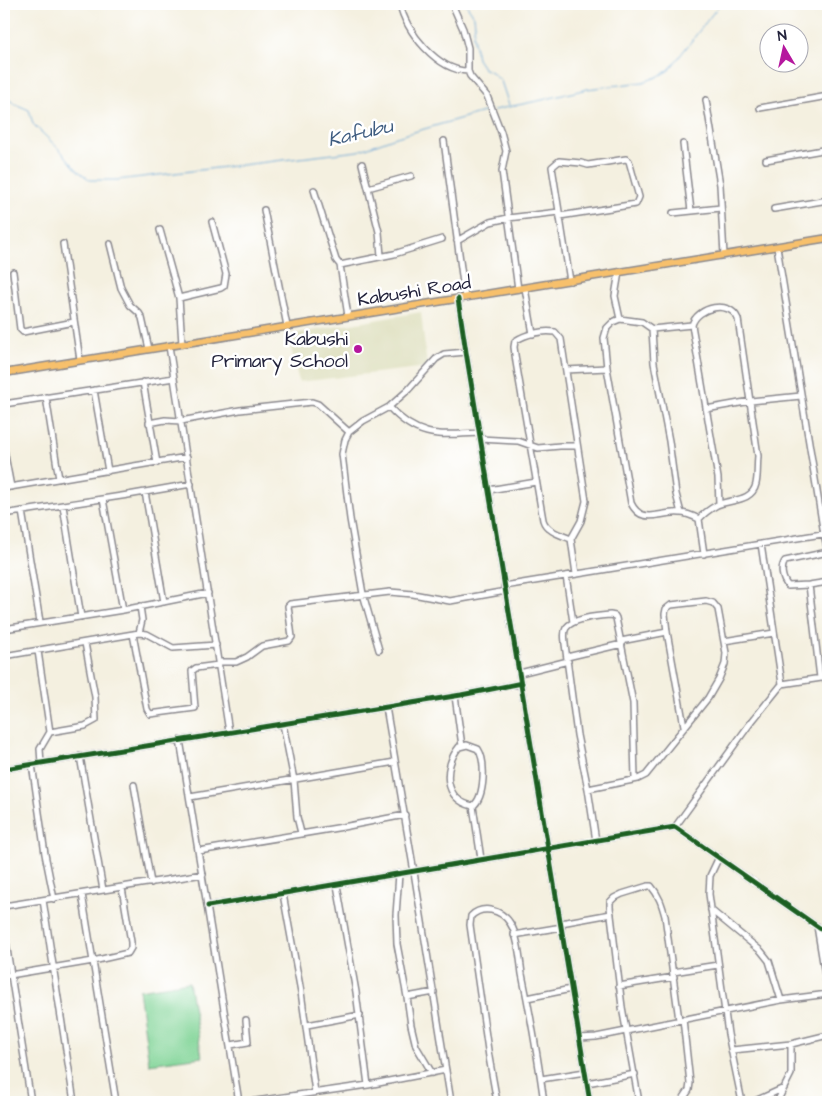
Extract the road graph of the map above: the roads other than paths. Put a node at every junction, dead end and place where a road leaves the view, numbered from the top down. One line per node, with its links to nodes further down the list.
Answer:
1 (400, 4): 3 (street)
2 (452, 4): 3 (street)
3 (468, 70): 22 (street)
4 (828, 96): 6 (street)
5 (706, 100): 16 (street)
6 (760, 108)
7 (444, 141): 27 (street)
8 (683, 144): 19 (street)
9 (828, 149): 10 (street)
10 (766, 160)
11 (362, 164): 13 (street)
12 (410, 176): 13 (street)
13 (368, 188): 32 (street)
14 (314, 190): 33 (street)
15 (828, 200): 17 (street)
16 (721, 208): 19 (street); 31 (street)
17 (774, 209)
18 (264, 210): 44 (street)
19 (691, 211): 20 (street)
20 (673, 212)
21 (560, 214): 21 (street); 22 (street); 36 (street)
22 (508, 218): 27 (street); 37 (street)
23 (212, 222): 38 (street)
24 (160, 230): 38 (street)
25 (828, 238): 30 (main road, Kabushi Road)
26 (442, 239): 32 (street)
27 (457, 241): 39 (street)
28 (63, 244): 42 (street)
29 (110, 244): 49 (street)
30 (777, 247): 31 (main road, Kabushi Road); 58 (street)
31 (724, 255): 35 (main road, Kabushi Road)
32 (381, 256): 33 (street)
33 (340, 265): 40 (street)
34 (13, 272): 42 (street)
35 (619, 272): 36 (main road, Kabushi Road); 41 (street)
36 (570, 281): 37 (main road, Kabushi Road)
37 (522, 288): 39 (main road, Kabushi Road); 46 (street)
38 (179, 298): 47 (street)
39 (462, 298): 40 (main road, Kabushi Road); 50 (street)
40 (348, 316): 44 (main road, Kabushi Road)
41 (620, 319): 45 (street); 52 (street)
42 (74, 322): 51 (street)
43 (692, 324): 45 (street); 60 (street); 63 (street)
44 (286, 326): 47 (main road, Kabushi Road)
45 (652, 329): 85 (street)
46 (533, 334): 53 (street); 68 (street)
47 (182, 344): 48 (main road, Kabushi Road)
48 (169, 346): 49 (main road, Kabushi Road); 55 (street)
49 (149, 349): 51 (main road, Kabushi Road)
50 (466, 352): 62 (street); 67 (street)
51 (80, 360): 54 (main road, Kabushi Road)
52 (607, 368): 53 (street); 85 (street)
53 (566, 370): 69 (street)
54 (4, 372)
55 (174, 378): 56 (street); 64 (street)
56 (143, 382): 57 (street); 65 (street)
57 (94, 390): 59 (street); 73 (street)
58 (801, 396): 60 (street); 88 (street)
59 (46, 398): 61 (street); 74 (street)
60 (750, 401): 63 (street); 82 (street)
61 (4, 404)
62 (389, 407): 66 (street); 67 (street)
63 (706, 409): 82 (street)
64 (181, 421): 65 (street); 66 (street); 71 (street)
65 (149, 423): 72 (street)
66 (349, 432): 99 (street)
67 (480, 436): 68 (street); 79 (street)
68 (529, 445): 69 (street); 75 (street)
69 (578, 446): 89 (street)
70 (4, 450): 77 (street)
71 (187, 457): 72 (street); 76 (street)
72 (157, 463): 73 (street)
73 (108, 471): 74 (street)
74 (58, 479): 77 (street)
75 (536, 482): 79 (street); 89 (street)
76 (191, 484): 80 (street); 98 (street)
77 (11, 487): 78 (street)
78 (4, 488)
79 (489, 490): 97 (street)
80 (145, 492): 81 (street); 100 (street)
81 (103, 499): 83 (street); 102 (street)
82 (719, 504): 87 (street)
83 (63, 506): 84 (street); 103 (street)
84 (22, 512): 86 (street); 104 (street)
85 (681, 513): 87 (street)
86 (4, 514)
87 (698, 519): 92 (street)
88 (826, 534): 90 (street); 91 (street)
89 (571, 539): 93 (street)
90 (760, 544): 92 (street); 108 (street)
91 (828, 551): 96 (street)
92 (704, 554): 93 (street)
93 (576, 574): 94 (street)
94 (566, 576): 97 (street); 105 (street)
95 (828, 582): 96 (street)
96 (809, 585): 121 (street)
97 (505, 588): 99 (street); 119 (street)
98 (208, 593): 100 (street); 113 (street)
99 (363, 594): 114 (street); 118 (street)
100 (164, 602): 101 (street)
101 (140, 606): 102 (street); 109 (street)
102 (123, 610): 103 (street)
103 (81, 617): 104 (street)
104 (40, 622): 106 (street)
105 (573, 622): 112 (street); 117 (street)
106 (4, 629)
107 (667, 632): 110 (street); 112 (street); 127 (street)
108 (774, 633): 110 (street); 123 (street)
109 (136, 634): 111 (street); 113 (street); 118 (street)
110 (724, 641): 127 (street)
111 (85, 643): 115 (street); 128 (street)
112 (621, 643): 117 (street); 137 (street)
113 (216, 645): 118 (street)
114 (379, 650)
115 (38, 651): 116 (street); 128 (street)
116 (4, 656)
117 (567, 659): 119 (street); 140 (street)
118 (218, 663): 129 (street)
119 (520, 673): 122 (street)
120 (828, 677): 121 (street)
121 (820, 678): 123 (street)
122 (522, 683): 124 (street); 147 (street)
123 (782, 684): 144 (street)
124 (455, 696): 125 (street); 131 (street)
125 (386, 707): 126 (street); 133 (street)
126 (283, 724): 129 (street); 138 (street)
127 (684, 726): 137 (street)
128 (50, 732): 134 (street)
129 (229, 732): 130 (street)
130 (180, 740): 132 (street); 141 (street)
131 (462, 746): 142 (street); 142 (street)
132 (80, 756): 134 (street); 157 (street)
133 (395, 762): 138 (street); 143 (street)
134 (42, 763): 135 (street)
135 (32, 764): 136 (street); 160 (street)
136 (4, 769)
137 (635, 779): 140 (street)
138 (294, 780): 141 (street); 145 (street)
139 (134, 785): 154 (street)
140 (588, 789): 146 (street)
141 (190, 796): 148 (street)
142 (473, 806): 150 (street)
143 (404, 815): 145 (street); 151 (street)
144 (674, 827): 146 (street); 149 (street)
145 (301, 833): 148 (street)
146 (596, 840): 147 (street)
147 (548, 848): 150 (street); 166 (street)
148 (199, 851): 152 (street)
149 (719, 857): 164 (street); 167 (street)
150 (481, 858): 151 (street)
151 (414, 872): 153 (street); 179 (street)
152 (203, 874): 154 (street); 163 (street)
153 (399, 874): 155 (street); 181 (street)
154 (151, 882): 156 (street)
155 (337, 884): 159 (street); 185 (street)
156 (122, 888): 157 (street); 171 (street)
157 (103, 890): 158 (street)
158 (82, 894): 160 (street); 171 (street)
159 (283, 894): 163 (street); 188 (street)
160 (54, 898): 161 (street)
161 (43, 900): 162 (street); 173 (street)
162 (4, 906)
163 (208, 906): 193 (street)
164 (710, 910): 172 (street); 183 (street)
165 (610, 914): 166 (street); 174 (street); 177 (street)
166 (561, 925): 170 (street); 178 (street)
167 (817, 925): 169 (street); 180 (street)
168 (4, 930): 175 (street)
169 (828, 934)
170 (514, 935): 182 (street); 210 (street)
171 (93, 961): 173 (street); 206 (street)
172 (718, 965): 174 (street); 184 (street)
173 (54, 968): 175 (street); 205 (street)
174 (673, 974): 177 (street); 187 (street)
175 (12, 975): 176 (street); 204 (street)
176 (4, 976)
177 (619, 986): 189 (street)
178 (571, 989): 182 (street); 191 (street)
179 (434, 992): 181 (street); 195 (street)
180 (828, 993): 183 (street)
181 (407, 997): 197 (street)
182 (527, 998): 199 (street)
183 (781, 1000): 184 (street)
184 (724, 1012): 187 (street); 194 (street)
185 (360, 1016): 188 (street); 201 (street)
186 (246, 1020): 193 (street)
187 (681, 1020): 189 (street); 214 (street)
188 (306, 1025): 203 (street)
189 (626, 1030): 191 (street); 198 (street)
190 (828, 1035): 192 (street)
191 (580, 1038): 196 (street)
192 (790, 1044): 194 (street); 202 (street)
193 (231, 1045): 207 (street)
194 (732, 1050): 215 (street)
195 (446, 1070): 197 (street); 209 (street)
196 (585, 1072): 199 (street); 200 (street)
197 (432, 1073): 201 (street)
198 (635, 1074): 200 (street); 213 (street)
199 (541, 1080): 211 (street)
200 (587, 1083): 212 (street)
201 (368, 1085): 203 (street)
202 (784, 1088): 216 (street); 217 (street)
203 (315, 1092): 208 (street)
204 (31, 1102)
205 (74, 1102)
206 (116, 1102)
207 (240, 1102)
208 (249, 1102)
209 (451, 1102)
210 (497, 1102)
211 (544, 1102)
212 (590, 1102)
213 (639, 1102)
214 (681, 1102)
215 (742, 1102)
216 (753, 1102)
217 (776, 1102)

